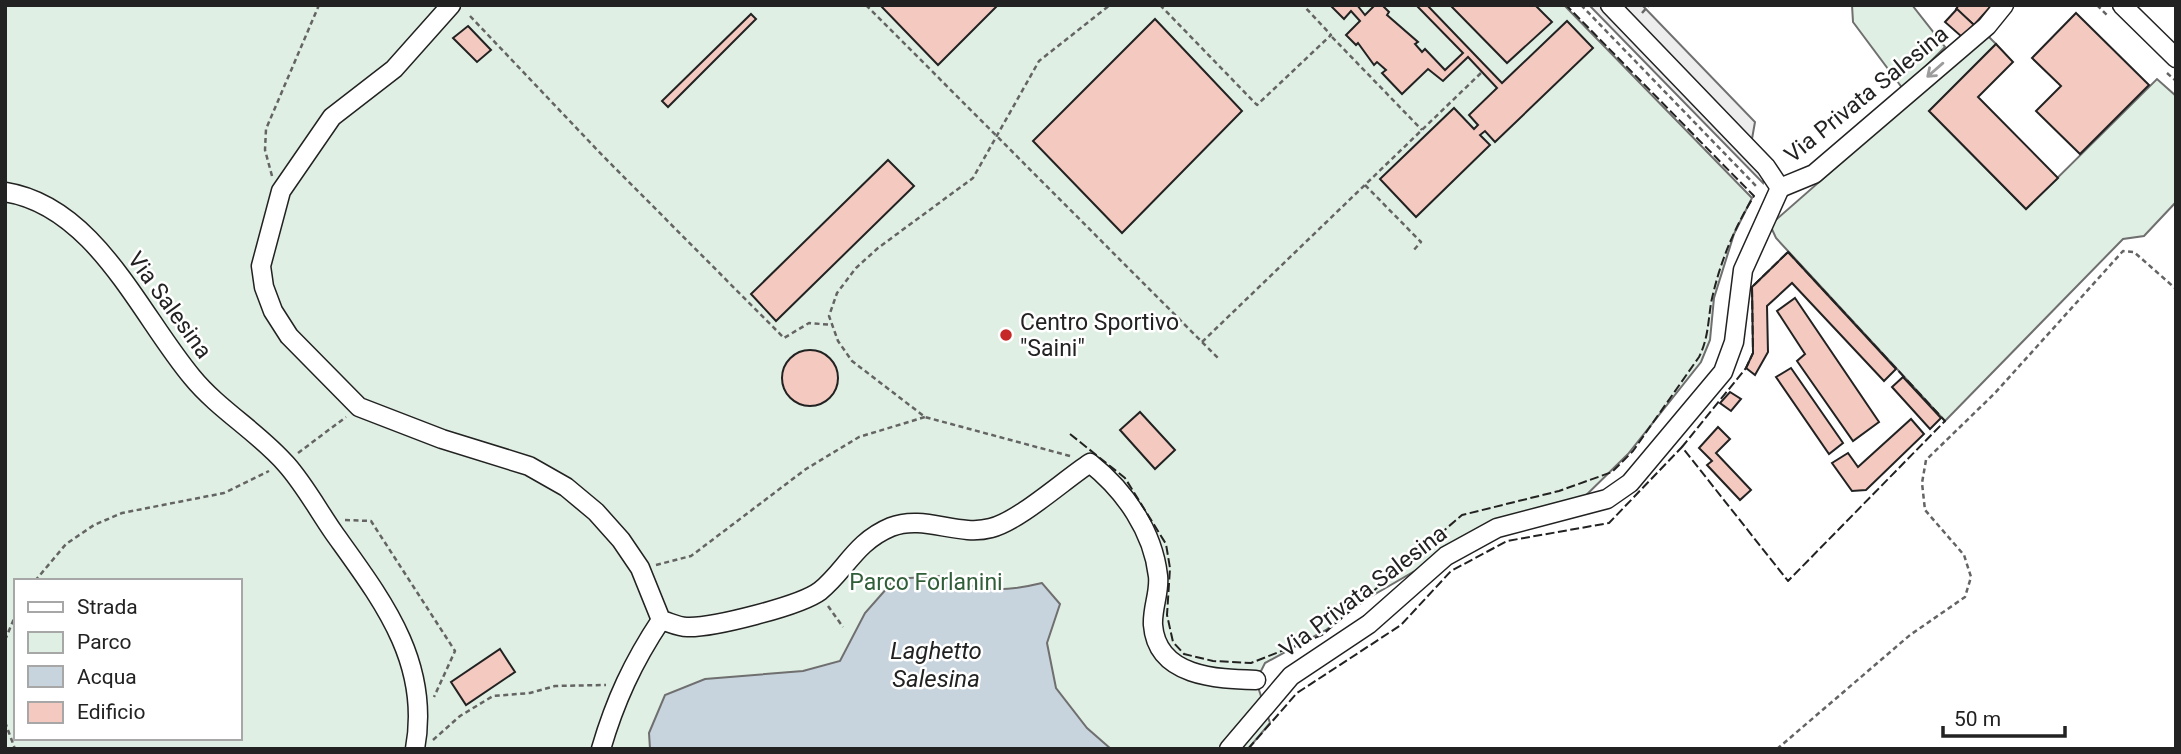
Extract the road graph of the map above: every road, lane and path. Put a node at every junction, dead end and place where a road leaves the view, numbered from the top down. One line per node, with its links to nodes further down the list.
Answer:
1 (319, 5): 20 (path)
2 (451, 5): 20 (street)
3 (866, 5): 16 (path)
4 (1110, 5): 16 (path)
5 (1160, 5): 12 (path)
6 (1303, 5): 12 (path)
7 (1581, 5): 19 (path)
8 (1610, 5): 18 (street)
9 (2004, 5): 18 (street, Via Privata Salesina, one-way to 18)
10 (2122, 5): 13 (street)
11 (470, 16): 24 (path)
12 (1331, 35): 15 (path)
13 (2176, 58)
14 (1482, 72): 15 (path)
15 (1422, 130): 17 (path)
16 (999, 135): 24 (path); 25 (path)
17 (1365, 185): 22 (path); 25 (path)
18 (1780, 188): 40 (street, Via Privata Salesina)
19 (1760, 189)
20 (281, 191): 32 (street)
21 (5, 192): 29 (street, Via Salesina)
22 (1412, 252)
23 (2176, 289): 47 (path)
24 (833, 325): 27 (path)
25 (1202, 342): 26 (path)
26 (1219, 359)
27 (925, 417): 30 (path); 32 (path)
28 (341, 421): 29 (path)
29 (285, 463): 31 (street, Via Salesina); 33 (path)
30 (1090, 463): 34 (street); 40 (street)
31 (325, 519): 41 (path); 43 (street, Via Salesina)
32 (640, 568): 36 (street)
33 (37, 579)
34 (818, 592): 36 (street); 37 (path)
35 (14, 619): 38 (path)
36 (661, 620): 39 (street)
37 (843, 627)
38 (5, 640)
39 (625, 679): 43 (path); 45 (street)
40 (1266, 685): 46 (street, Via Privata Salesina)
41 (434, 698)
42 (5, 722): 44 (path)
43 (422, 746)
44 (15, 749)
45 (601, 749)
46 (1229, 749)
47 (1777, 749)

